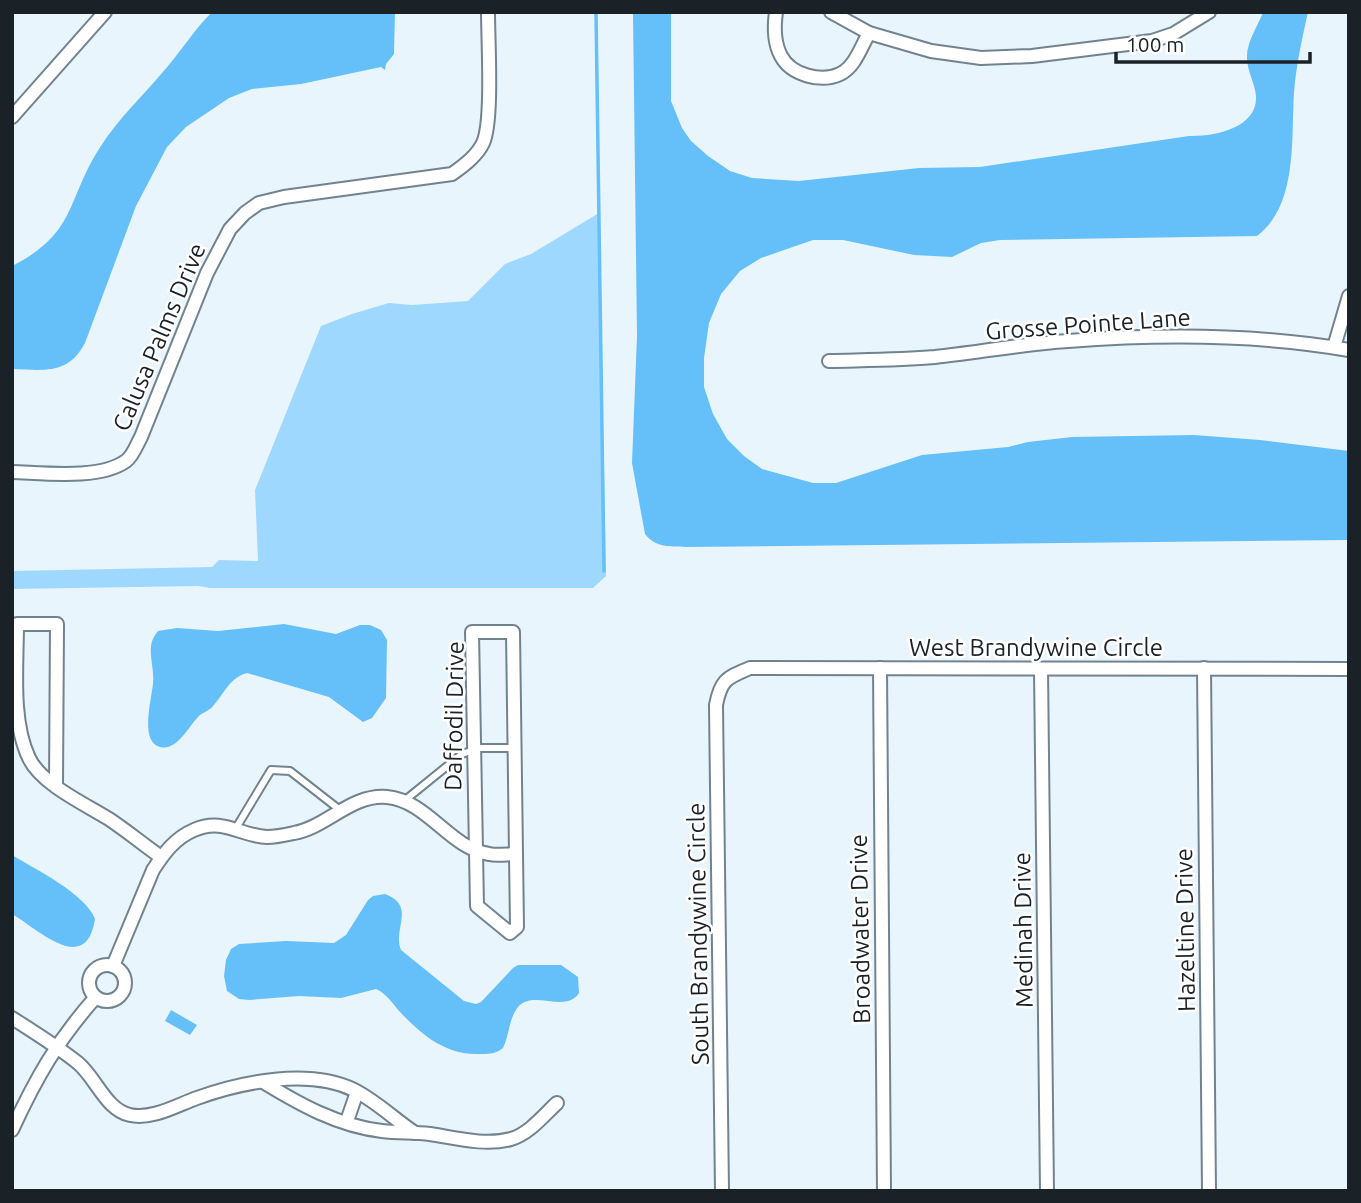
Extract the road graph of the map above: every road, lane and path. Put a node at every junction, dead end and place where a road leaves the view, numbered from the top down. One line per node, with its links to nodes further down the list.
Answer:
1 (105, 12): 7 (street)
2 (488, 12): 12 (street, Calusa Palms Drive)
3 (776, 12): 6 (street)
4 (831, 12): 6 (street)
5 (1209, 12): 6 (street)
6 (869, 33)
7 (12, 117)
8 (1349, 296): 9 (street)
9 (1335, 348): 10 (street, Grosse Pointe Lane); 11 (street, Grosse Pointe Lane)
10 (1349, 350)
11 (829, 361)
12 (12, 472)
13 (880, 668): 14 (street, West Brandywine Circle); 17 (street, West Brandywine Circle); 38 (street, Broadwater Drive)
14 (1041, 668): 15 (street, West Brandywine Circle); 39 (street, Medinah Drive)
15 (1204, 668): 16 (street, West Brandywine Circle); 40 (street, Hazeltine Drive)
16 (1349, 669)
17 (726, 678): 37 (street, South Brandywine Circle)
18 (515, 748): 19 (lane); 19 (street, Daffodil Drive); 25 (street, Daffodil Drive)
19 (473, 750): 21 (lane); 24 (street, Daffodil Drive)
20 (57, 786): 20 (street); 26 (street)
21 (404, 801): 22 (street, Daffodil Drive); 24 (street, Daffodil Drive)
22 (340, 810): 23 (street, Daffodil Drive); 23 (lane)
23 (236, 828): 26 (street, Daffodil Drive)
24 (474, 849): 25 (street, Daffodil Drive); 25 (street, Daffodil Drive)
25 (516, 854)
26 (161, 857): 27 (street)
27 (113, 966): 28 (street); 28 (street)
28 (96, 998): 30 (street)
29 (12, 1018): 30 (street)
30 (55, 1048): 31 (street); 35 (street)
31 (262, 1082): 32 (street); 34 (street)
32 (357, 1092): 34 (street); 36 (street)
33 (557, 1102): 36 (street)
34 (346, 1121): 36 (street)
35 (12, 1130)
36 (415, 1133)
37 (722, 1191)
38 (884, 1191)
39 (1047, 1191)
40 (1209, 1191)

